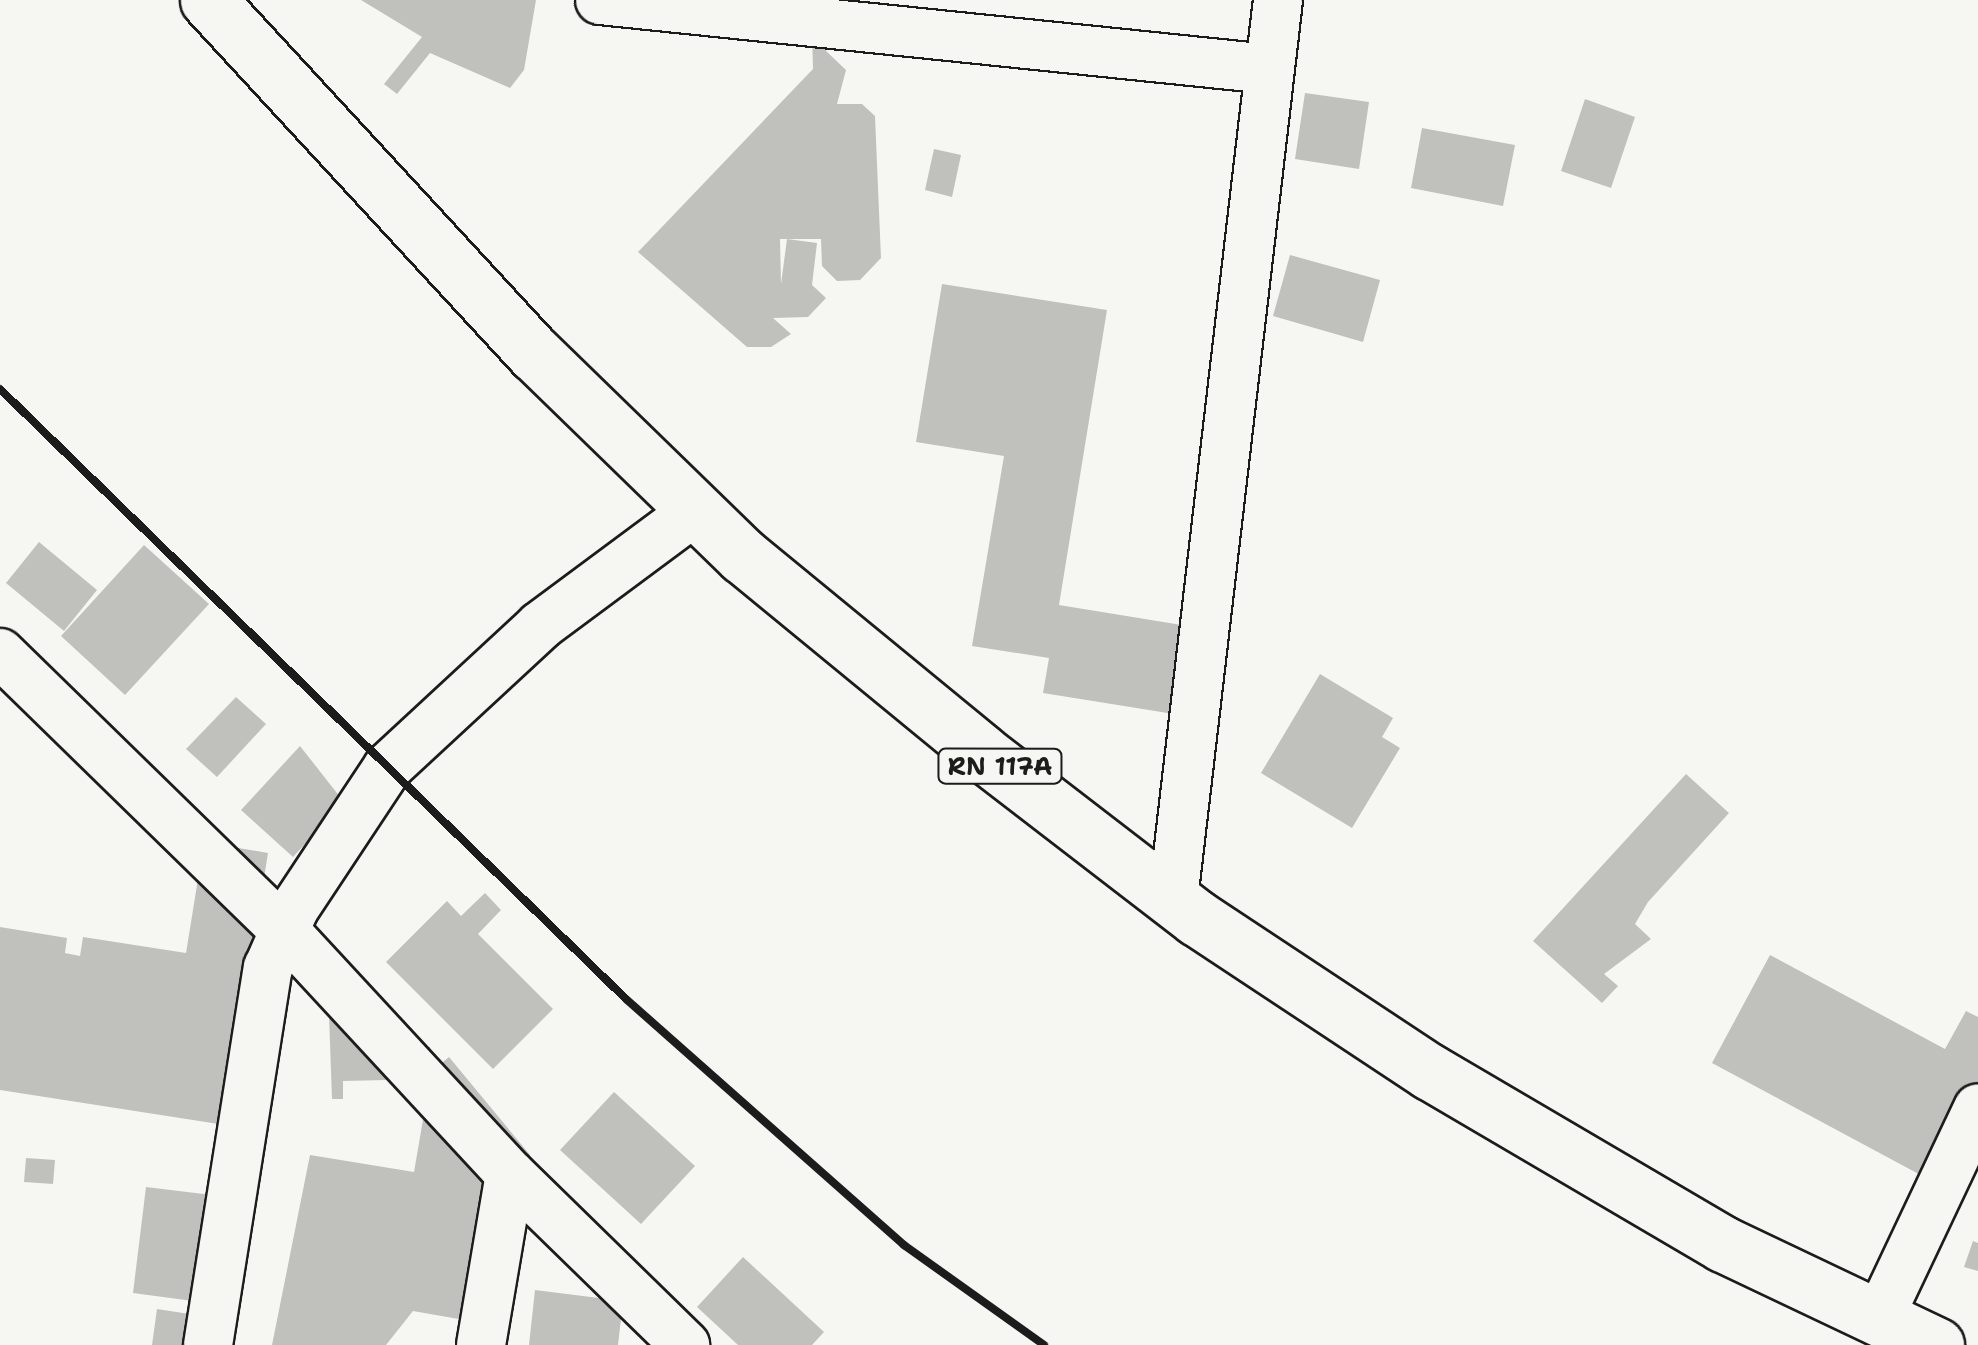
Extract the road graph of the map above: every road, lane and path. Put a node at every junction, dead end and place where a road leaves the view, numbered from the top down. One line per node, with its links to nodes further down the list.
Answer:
1 (208, 0): 5 (main road, RN 117A)
2 (600, 0): 4 (street)
3 (1278, 0): 4 (street)
4 (1269, 69): 7 (street)
5 (696, 510): 7 (main road, RN 117A); 8 (street)
6 (0, 653): 8 (street)
7 (1173, 899): 11 (main road, RN 117A)
8 (284, 930): 10 (street); 12 (street)
9 (1978, 1108): 11 (street)
10 (510, 1174): 13 (street); 14 (street)
11 (1878, 1320): 15 (main road, RN 117A)
12 (208, 1345)
13 (481, 1345)
14 (685, 1345)
15 (1936, 1345)

